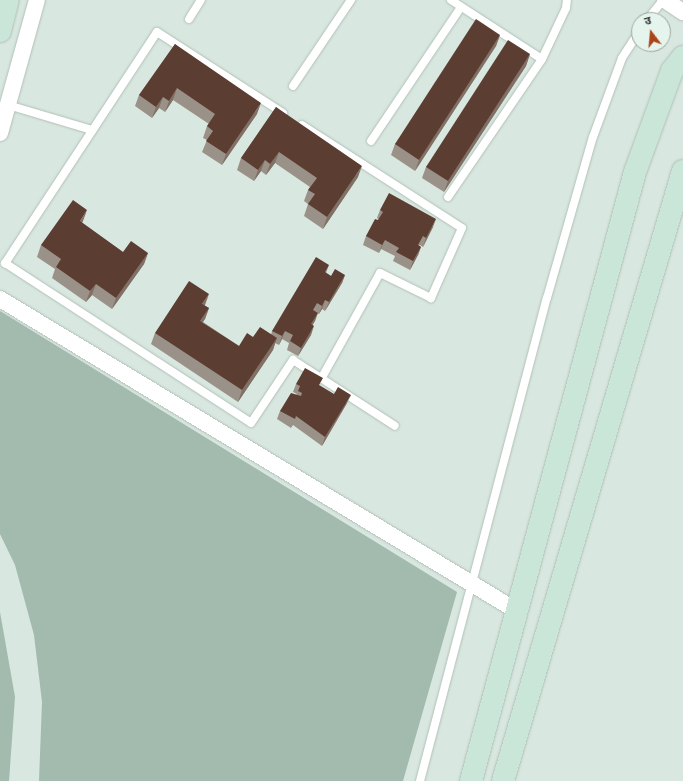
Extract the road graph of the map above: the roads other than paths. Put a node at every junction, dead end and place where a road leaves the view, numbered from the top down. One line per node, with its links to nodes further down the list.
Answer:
1 (8, 0): 12 (main road)
2 (37, 0): 17 (street)
3 (201, 0): 11 (lane)
4 (351, 0): 16 (lane)
5 (451, 0): 8 (lane)
6 (567, 0): 15 (lane)
7 (664, 0): 9 (lane); 10 (street)
8 (461, 7): 15 (lane); 20 (lane)
9 (654, 12)
10 (683, 12)
11 (189, 19)
12 (0, 31)
13 (631, 44): 26 (lane)
14 (683, 57): 27 (main road)
15 (542, 59): 22 (lane)
16 (293, 86)
17 (8, 105): 18 (lane); 19 (street)
18 (92, 130): 24 (lane); 24 (lane)
19 (0, 133)
20 (371, 140)
21 (683, 171): 30 (main road)
22 (448, 197)
23 (0, 300): 26 (street)
24 (321, 379): 25 (lane)
25 (395, 426)
26 (472, 583): 27 (street); 28 (lane)
27 (517, 611): 29 (main road)
28 (420, 781)
29 (471, 781)
30 (503, 781)

